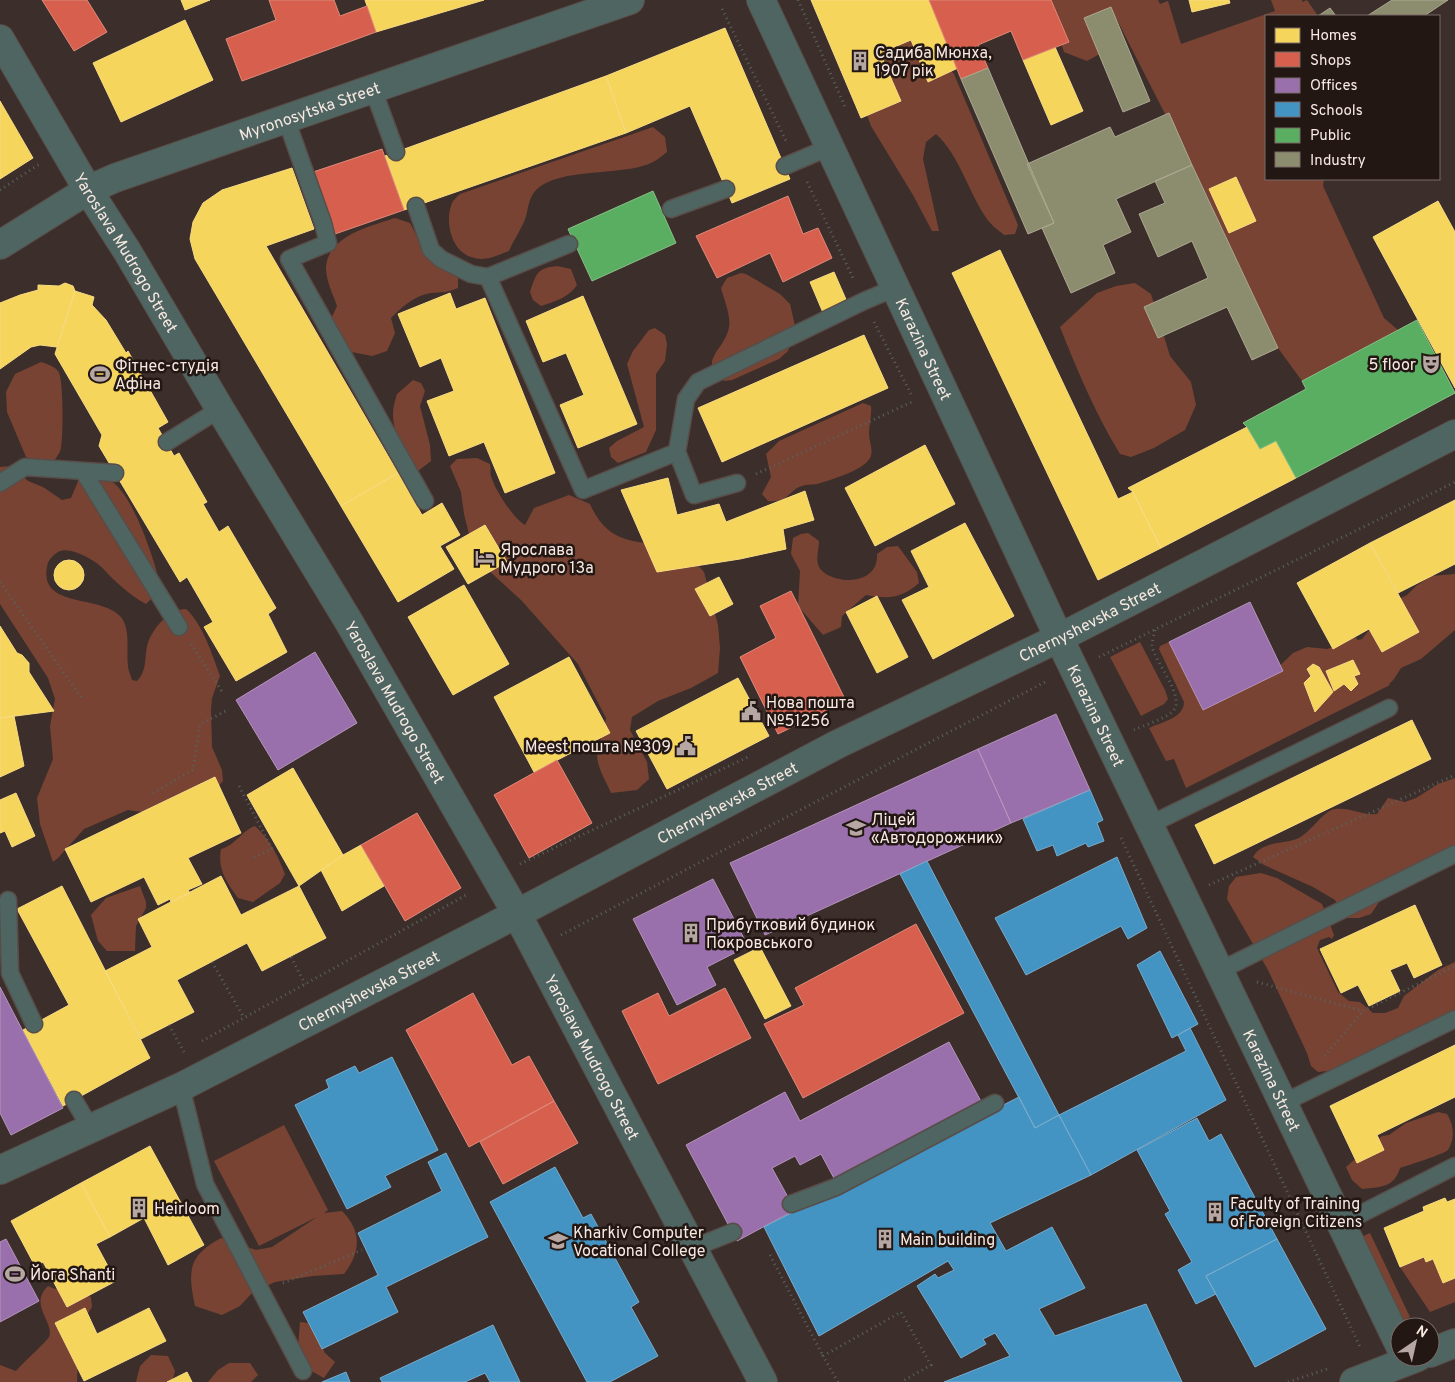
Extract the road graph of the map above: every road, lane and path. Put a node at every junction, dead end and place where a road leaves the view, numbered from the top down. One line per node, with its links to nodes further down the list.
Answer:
1 (630, 0): 4 (street, Myronosytska Street)
2 (761, 0): 6 (street, Karazina Street)
3 (0, 39): 12 (street, Yaroslava Mudrogo Street)
4 (373, 89): 5 (street, Myronosytska Street); 7 (lane)
5 (286, 119): 12 (street, Myronosytska Street); 29 (lane)
6 (830, 147): 9 (lane); 18 (street, Karazina Street)
7 (396, 152)
8 (43, 162): 11 (path)
9 (785, 166)
10 (726, 189): 14 (lane)
11 (0, 190)
12 (88, 190): 16 (street, Myronosytska Street); 20 (street, Yaroslava Mudrogo Street)
13 (416, 206): 17 (lane)
14 (671, 210)
15 (569, 244): 17 (lane)
16 (0, 245)
17 (488, 277): 23 (lane)
18 (896, 288): 23 (lane); 33 (street, Karazina Street)
19 (914, 401): 26 (path)
20 (220, 409): 22 (lane); 51 (street, Yaroslava Mudrogo Street)
21 (1455, 434): 33 (street, Chernyshevska Street)
22 (166, 442)
23 (677, 452): 26 (lane)
24 (83, 471): 25 (lane); 28 (lane); 31 (lane)
25 (115, 473)
26 (737, 482)
27 (1455, 482): 32 (path)
28 (0, 483)
29 (425, 501)
30 (0, 582): 37 (path)
31 (179, 627): 36 (path)
32 (1155, 630): 34 (path); 40 (path)
33 (1059, 638): 44 (street, Karazina Street); 51 (street, Chernyshevska Street)
34 (1094, 660)
35 (1051, 689): 52 (path)
36 (223, 693)
37 (83, 700)
38 (1389, 708): 44 (lane)
39 (226, 711): 43 (path)
40 (1129, 732)
41 (1455, 775): 48 (path)
42 (239, 786): 47 (path)
43 (153, 793)
44 (1148, 825): 56 (street, Karazina Street)
45 (1119, 834): 87 (path)
46 (1455, 854): 56 (lane)
47 (251, 859)
48 (1204, 887)
49 (468, 894): 58 (path)
50 (8, 900): 62 (lane)
51 (517, 914): 69 (street, Chernyshevska Street); 79 (street, Yaroslava Mudrogo Street)
52 (561, 935)
53 (291, 957): 58 (path)
54 (212, 962): 60 (path)
55 (1455, 966): 59 (path)
56 (1219, 971): 71 (street, Karazina Street)
57 (1249, 980): 59 (path)
58 (305, 984): 60 (path)
59 (1364, 1011): 68 (path)
60 (244, 1018): 64 (path)
61 (1455, 1019): 71 (lane)
62 (34, 1024)
63 (169, 1025): 66 (path)
64 (201, 1042)
65 (192, 1047): 66 (path)
66 (184, 1052): 67 (path)
67 (176, 1056)
68 (1319, 1062)
69 (181, 1087): 73 (street, Chernyshevska Street); 82 (lane)
70 (74, 1100): 73 (lane)
71 (1283, 1103): 77 (street, Karazina Street)
72 (995, 1104): 76 (lane)
73 (90, 1129): 75 (street, Chernyshevska Street)
74 (1455, 1166): 77 (lane)
75 (0, 1170)
76 (791, 1204)
77 (1341, 1224): 83 (street, Karazina Street)
78 (733, 1232): 79 (lane)
79 (693, 1248): 91 (street, Yaroslava Mudrogo Street)
80 (362, 1250): 82 (path)
81 (770, 1255): 86 (path)
82 (261, 1292): 89 (lane)
83 (1391, 1317)
84 (1455, 1343): 85 (street)
85 (1440, 1347)
86 (823, 1356): 92 (path); 93 (path)
87 (1364, 1356)
88 (1390, 1361): 90 (street)
89 (303, 1371)
90 (1346, 1373): 94 (path)
91 (763, 1382)
92 (838, 1382)
93 (901, 1382)
94 (1288, 1382)

